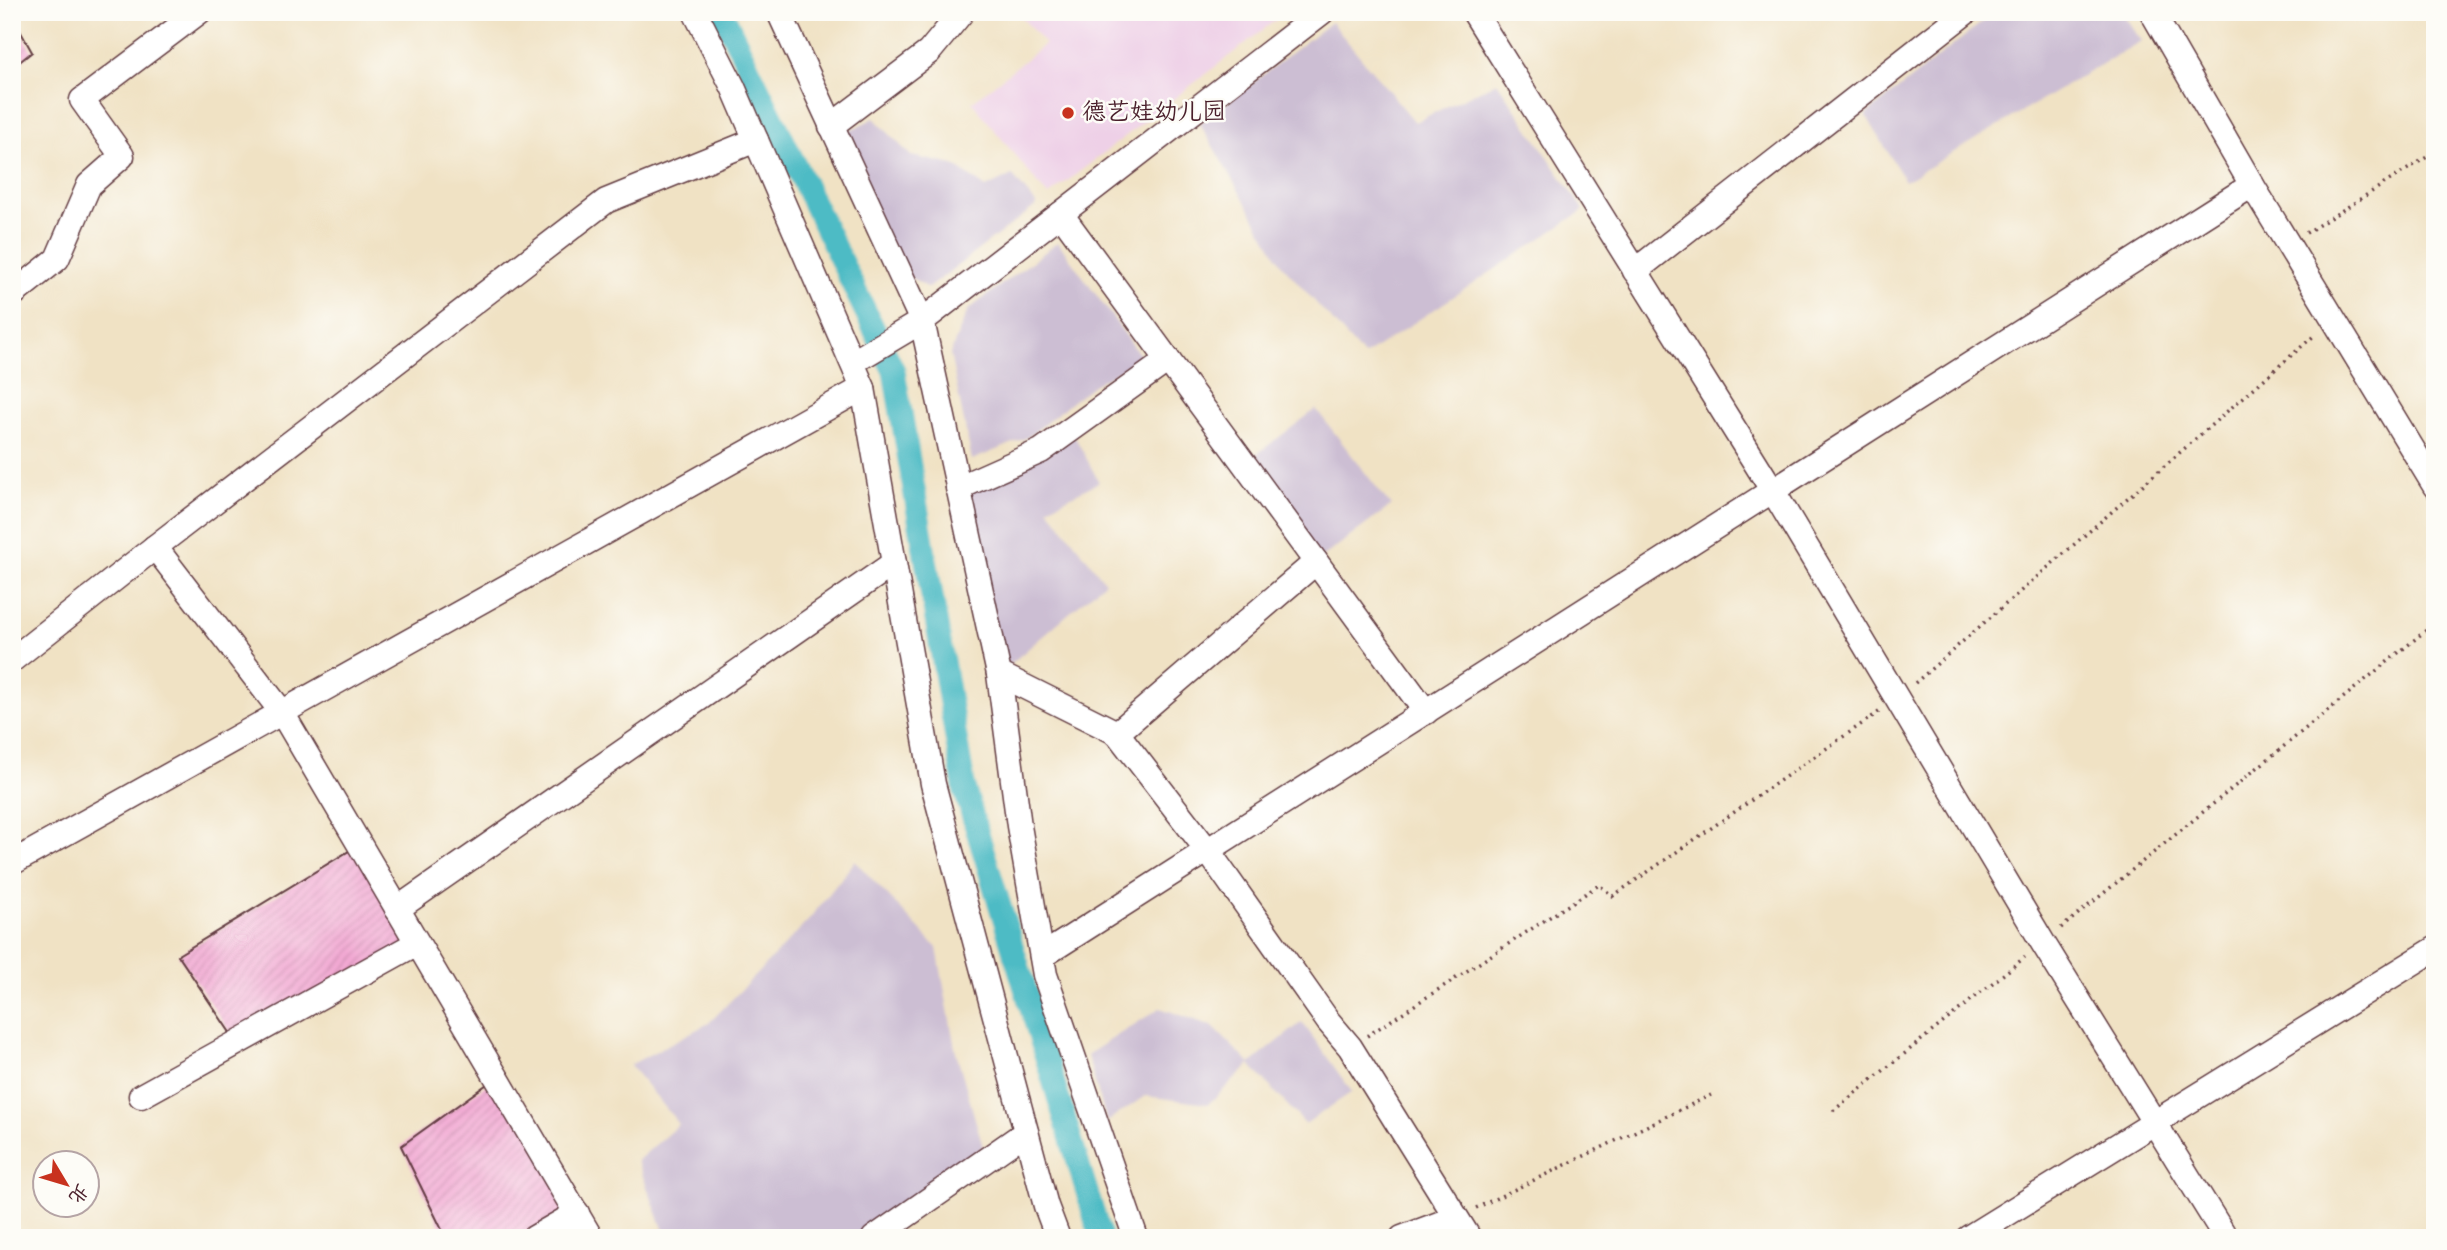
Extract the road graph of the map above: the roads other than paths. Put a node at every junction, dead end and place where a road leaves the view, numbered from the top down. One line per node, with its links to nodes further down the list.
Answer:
1 (199, 12): 14 (street)
2 (695, 12): 10 (street)
3 (779, 12): 9 (street)
4 (962, 12): 9 (street)
5 (1322, 12): 12 (street)
6 (1474, 12): 13 (street)
7 (1966, 12): 13 (street)
8 (2152, 12): 11 (street)
9 (831, 126): 15 (street)
10 (756, 140): 17 (street); 22 (street)
11 (2252, 185): 19 (street); 21 (street)
12 (1061, 214): 15 (street); 16 (street)
13 (1636, 271): 21 (street)
14 (12, 295)
15 (922, 321): 17 (street); 20 (street)
16 (1168, 359): 20 (street); 23 (street)
17 (853, 362): 18 (street)
18 (863, 388): 24 (street); 27 (street)
19 (2435, 486)
20 (958, 488): 26 (street)
21 (1773, 491): 28 (street); 37 (street)
22 (155, 547): 25 (street); 27 (street)
23 (1316, 562): 28 (street); 29 (street)
24 (894, 563): 32 (street); 38 (street)
25 (12, 660)
26 (999, 674): 29 (street); 35 (street)
27 (281, 711): 31 (street); 32 (street)
28 (1426, 712): 30 (street)
29 (1117, 733): 30 (street)
30 (1208, 851): 35 (street); 40 (street)
31 (12, 863)
32 (397, 909): 33 (street)
33 (417, 943): 36 (street); 39 (street)
34 (2435, 949): 37 (street)
35 (1042, 956): 45 (street)
36 (141, 1097)
37 (2155, 1122): 47 (street); 48 (street)
38 (1026, 1132): 43 (street); 44 (street)
39 (577, 1213): 41 (street); 42 (street)
40 (1462, 1228): 46 (street)
41 (534, 1238)
42 (591, 1238)
43 (874, 1238)
44 (1058, 1238)
45 (1136, 1238)
46 (1402, 1238)
47 (1968, 1238)
48 (2226, 1238)

